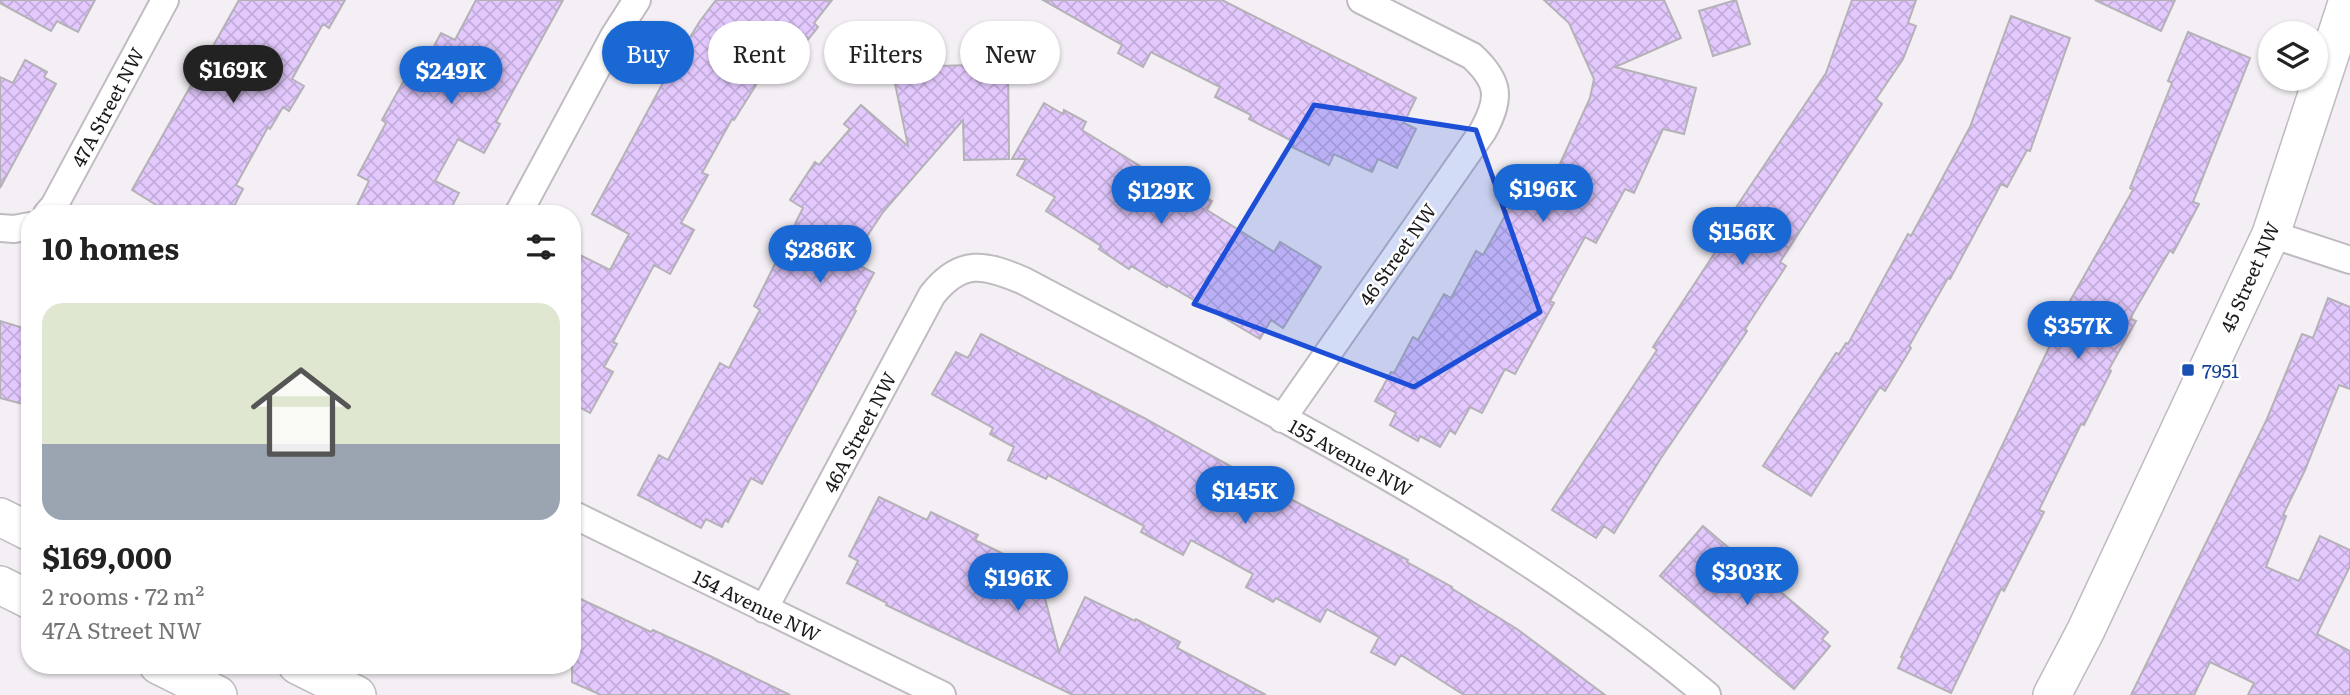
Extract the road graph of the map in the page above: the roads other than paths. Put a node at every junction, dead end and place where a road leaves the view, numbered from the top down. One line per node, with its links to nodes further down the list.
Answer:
1 (164, 0): 5 (street, 47A Street NW)
2 (637, 0): 6 (street)
3 (1361, 0): 10 (street, 46 Street NW)
4 (2348, 0): 7 (street, 45 Street NW)
5 (55, 205)
6 (523, 205)
7 (2271, 233): 8 (street); 23 (street, 45 Street NW)
8 (2350, 260)
9 (969, 267): 10 (street, 155 Avenue NW); 16 (street, 46A Street NW)
10 (1282, 419): 22 (street, 155 Avenue NW)
11 (0, 517): 13 (street)
12 (581, 518): 16 (street, 154 Avenue NW)
13 (21, 528)
14 (0, 585): 15 (street)
15 (21, 596)
16 (764, 610): 21 (street, 154 Avenue NW)
17 (176, 674): 19 (street)
18 (315, 674): 20 (street)
19 (218, 695)
20 (357, 695)
21 (942, 695)
22 (1707, 695)
23 (2052, 695)

